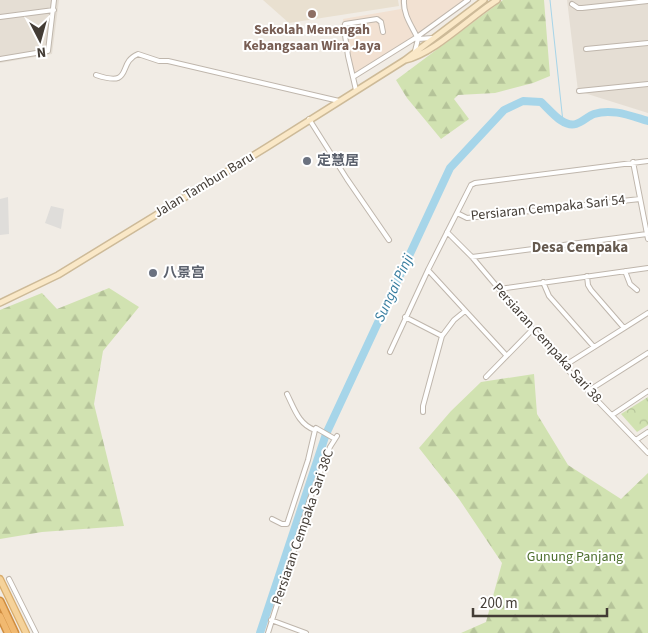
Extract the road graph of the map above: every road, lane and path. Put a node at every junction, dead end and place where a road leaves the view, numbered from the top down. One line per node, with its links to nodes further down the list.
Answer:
1 (54, 0): 10 (street)
2 (404, 0): 14 (street)
3 (468, 0): 14 (street)
4 (484, 0): 13 (main road, Jalan Tambun Baru)
5 (492, 0): 9 (main road)
6 (497, 0): 9 (main road)
7 (648, 1): 8 (street)
8 (572, 4)
9 (487, 6): 19 (main road, Jalan Tambun Baru)
10 (54, 10): 11 (street); 18 (street)
11 (0, 17)
12 (383, 32): 21 (street)
13 (435, 37): 14 (street); 17 (main road, Jalan Tambun Baru)
14 (418, 38): 17 (street); 21 (street)
15 (648, 42): 16 (street)
16 (586, 49)
17 (415, 51): 19 (main road, Jalan Tambun Baru)
18 (0, 59)
19 (405, 60): 23 (main road, Jalan Tambun Baru)
20 (96, 75): 25 (street)
21 (353, 77): 23 (street)
22 (648, 84): 24 (street)
23 (356, 90): 25 (main road, Jalan Tambun Baru)
24 (579, 91)
25 (339, 101): 26 (main road, Jalan Tambun Baru)
26 (309, 119): 33 (street); 42 (main road, Jalan Tambun Baru)
27 (648, 161): 28 (street)
28 (633, 162): 29 (street); 30 (street)
29 (640, 199): 30 (street, Persiaran Cempaka Sari 54); 32 (street)
30 (457, 213): 31 (street)
31 (447, 232): 34 (street, Persiaran Cempaka Sari 38); 36 (street)
32 (648, 236): 34 (street)
33 (389, 240)
34 (472, 257): 40 (street, Persiaran Cempaka Sari 38)
35 (648, 268): 37 (street)
36 (428, 270): 43 (street); 45 (street)
37 (625, 271): 38 (street); 41 (street)
38 (587, 276): 39 (street); 46 (street)
39 (543, 282): 40 (street); 49 (street)
40 (499, 289): 47 (street, Persiaran Cempaka Sari 38)
41 (637, 290)
42 (0, 303)
43 (465, 311): 48 (street); 52 (street)
44 (648, 313): 46 (street)
45 (405, 317): 48 (street); 50 (street)
46 (624, 328): 49 (street)
47 (532, 330): 52 (street); 53 (street, Persiaran Cempaka Sari 38)
48 (442, 336): 58 (street)
49 (594, 346): 53 (street)
50 (390, 352)
51 (648, 352): 55 (street)
52 (506, 355): 54 (street)
53 (564, 366): 55 (street, Persiaran Cempaka Sari 38)
54 (486, 377)
55 (588, 391): 59 (street, Persiaran Cempaka Sari 38)
56 (648, 391): 59 (street)
57 (287, 394): 60 (street)
58 (423, 412)
59 (612, 415): 62 (street, Persiaran Cempaka Sari 38)
60 (315, 430): 64 (street); 69 (street, Persiaran Cempaka Sari 38C)
61 (648, 432): 62 (street)
62 (636, 440): 63 (street, Persiaran Cempaka Sari 38)
63 (648, 453)
64 (272, 519)
65 (0, 579): 72 (main road)
66 (9, 580): 73 (street)
67 (0, 601): 71 (highway)
68 (0, 616): 70 (highway)
69 (271, 620): 74 (street, Persiaran Cempaka Sari 38C); 75 (street)
70 (8, 633)
71 (15, 633)
72 (26, 633)
73 (36, 633)
74 (268, 633)
75 (306, 633)

